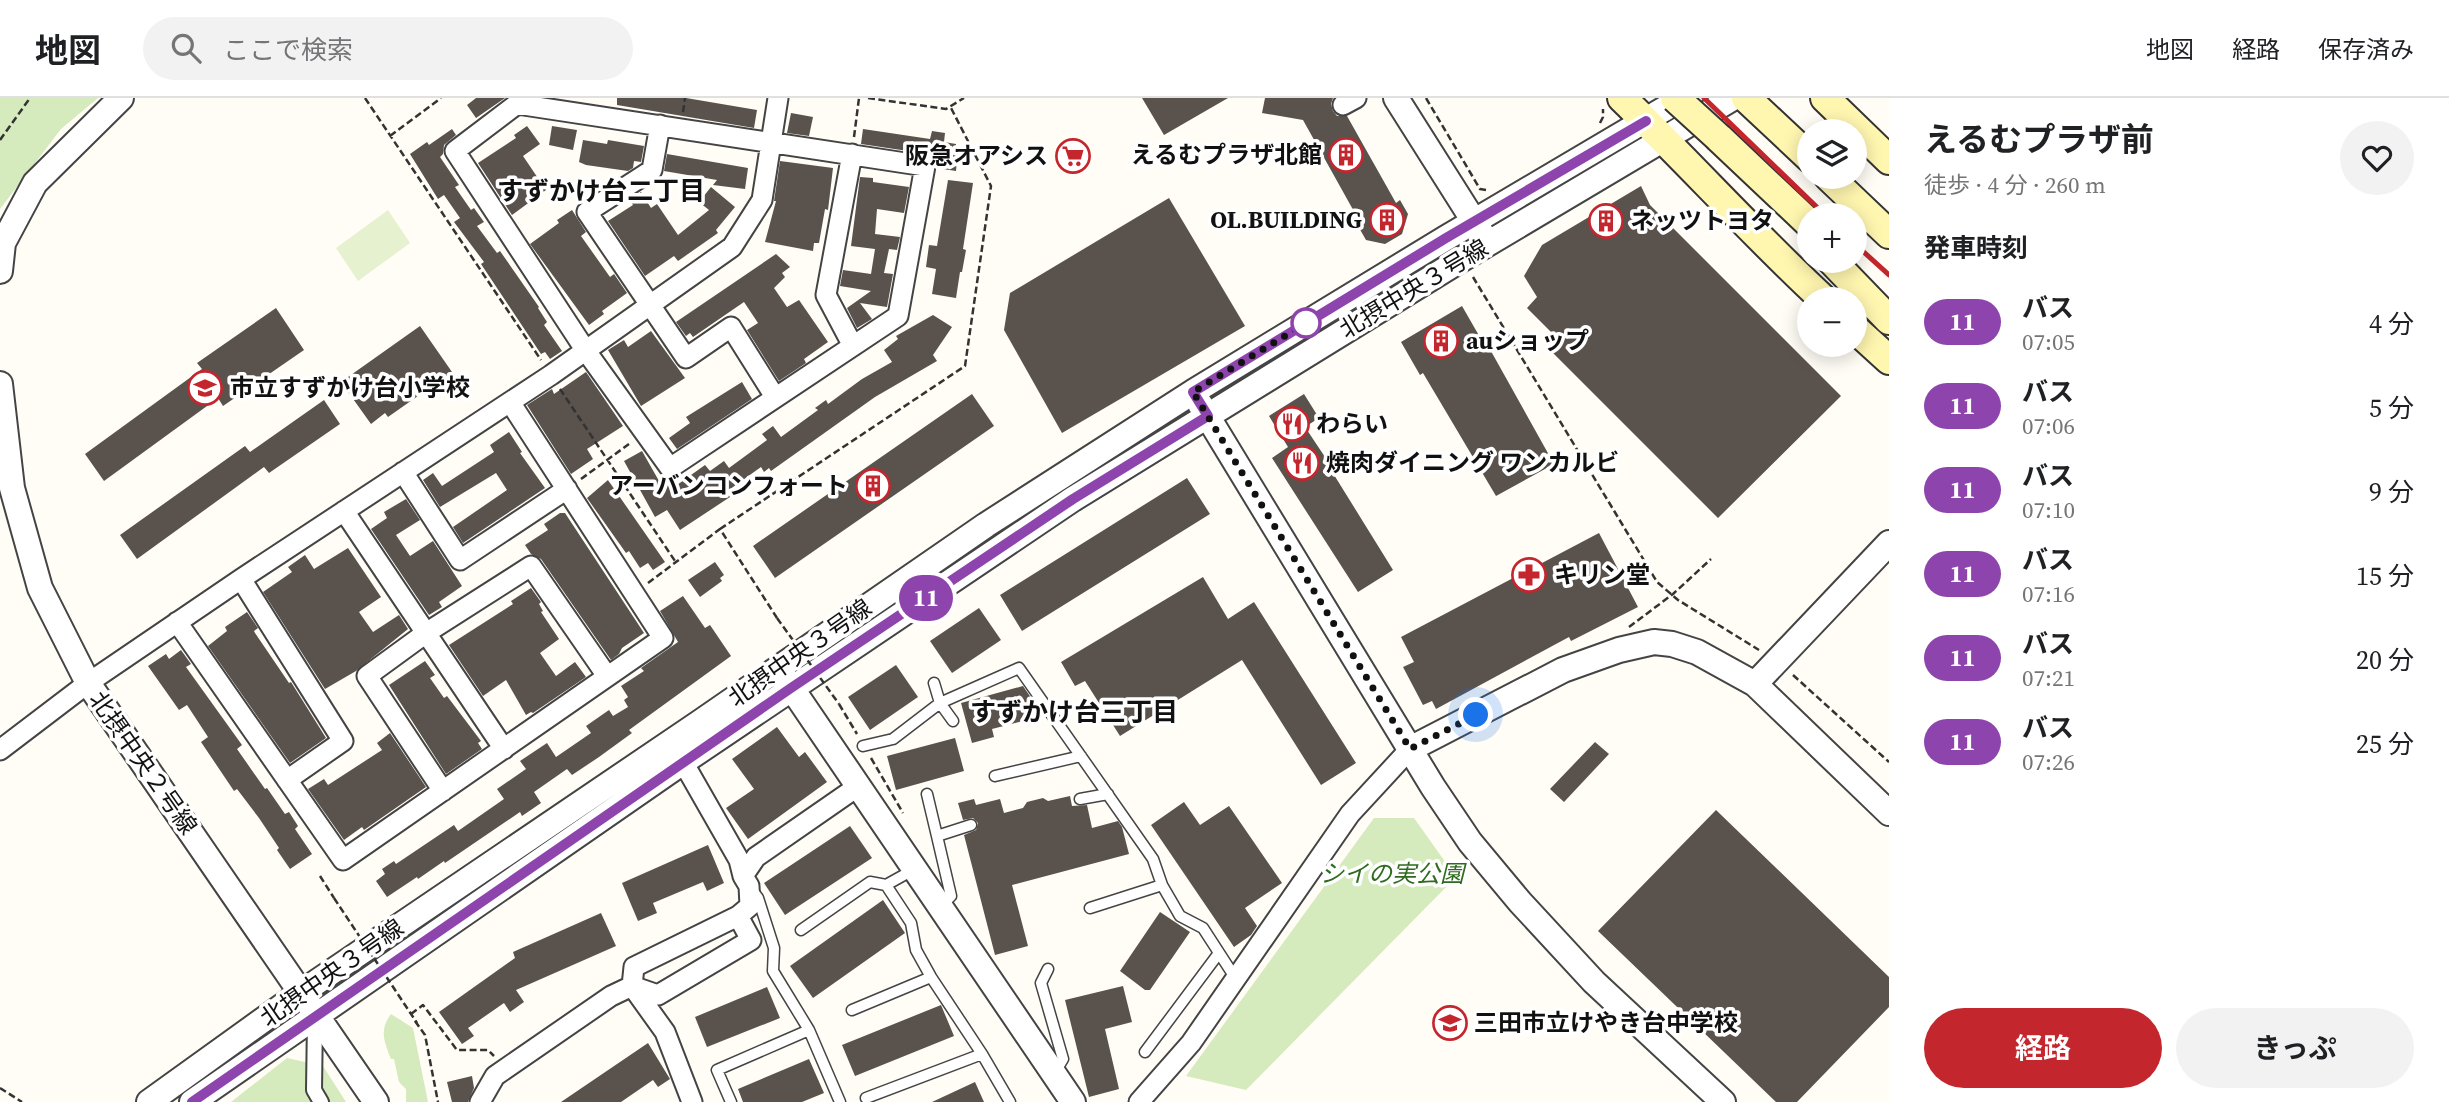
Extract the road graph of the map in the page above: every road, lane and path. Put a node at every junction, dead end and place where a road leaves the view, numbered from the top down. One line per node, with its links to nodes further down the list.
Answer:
1 (30, 98): 21 (path)
2 (121, 98): 35 (street)
3 (365, 98): 20 (path)
4 (441, 98): 20 (path)
5 (778, 98): 22 (street)
6 (859, 98): 24 (path)
7 (868, 98): 17 (path)
8 (964, 98): 17 (path)
9 (1396, 98): 30 (street)
10 (1426, 98): 26 (path)
11 (1622, 98): 19 (main road)
12 (1675, 98): 29 (main road, bridge)
13 (1683, 98): 19 (street)
14 (1733, 98): 19 (street)
15 (1825, 98): 25 (main road)
16 (1753, 104): 23 (main road)
17 (950, 106): 57 (path)
18 (660, 125): 22 (street); 40 (street); 44 (street)
19 (1655, 130): 30 (street, 北摂中央３号線); 33 (street, 北摂中央３号線); 38 (main road)
20 (390, 136): 46 (path)
21 (0, 140)
22 (771, 141): 24 (street); 40 (street)
23 (1797, 146)
24 (852, 154): 43 (street); 43 (street)
25 (1889, 160)
26 (1480, 189)
27 (1842, 189): 32 (main road)
28 (1844, 189): 31 (main road)
29 (1797, 212)
30 (1474, 221): 33 (street); 48 (street, 北摂中央３号線)
31 (1889, 226)
32 (1889, 234)
33 (1489, 243): 34 (street, 北摂中央３号線)
34 (1462, 259): 51 (street, 北摂中央３号線); 63 (path)
35 (0, 271)
36 (1844, 273): 41 (main road)
37 (1862, 273): 39 (main road)
38 (1810, 287)
39 (1889, 299)
40 (650, 306): 44 (street); 49 (street)
41 (1889, 320)
42 (1867, 340): 45 (main road)
43 (853, 346): 49 (street)
44 (586, 351): 46 (street); 52 (street)
45 (1889, 360)
46 (551, 375): 50 (street); 53 (path)
47 (0, 384): 70 (street, 北摂中央２号線)
48 (1190, 386): 51 (street); 69 (street, 北摂中央３号線)
49 (775, 397): 52 (street)
50 (510, 402): 54 (street); 55 (street)
51 (1208, 416): 69 (street, 北摂中央３号線); 78 (street)
52 (645, 432): 53 (path)
53 (607, 459): 55 (path); 60 (path)
54 (403, 472): 55 (street); 56 (street)
55 (567, 489): 62 (street)
56 (344, 511): 61 (street); 66 (street)
57 (720, 529): 60 (path); 74 (path, bridge)
58 (1889, 543): 67 (street)
59 (1711, 559): 63 (path)
60 (675, 561): 62 (path)
61 (241, 579): 64 (street); 84 (street)
62 (635, 594): 68 (street)
63 (1673, 594): 65 (path); 67 (path)
64 (177, 622): 70 (street); 84 (street)
65 (1628, 628)
66 (426, 634): 68 (street); 77 (street); 86 (street)
67 (1777, 660): 72 (street); 82 (path)
68 (607, 676): 77 (street)
69 (784, 678): 81 (street, 北摂中央３号線); 85 (street); 107 (street, 北摂中央３号線)
70 (88, 683): 79 (street); 107 (street, 北摂中央２号線)
71 (933, 683): 73 (lane)
72 (1755, 684): 78 (street); 90 (street)
73 (940, 703): 75 (lane); 76 (lane); 80 (lane)
74 (839, 704)
75 (953, 721)
76 (863, 746)
77 (504, 749): 86 (street)
78 (1410, 749): 105 (street); 131 (street)
79 (0, 750)
80 (1081, 756): 83 (lane); 88 (lane)
81 (683, 762): 95 (street); 110 (street, 北摂中央３号線)
82 (1889, 762)
83 (995, 776)
84 (287, 780): 86 (street)
85 (857, 787): 93 (street); 95 (street)
86 (443, 791)
87 (927, 794): 92 (lane)
88 (1108, 794): 89 (lane); 97 (lane)
89 (1080, 799)
90 (1889, 813)
91 (971, 825): 92 (lane)
92 (937, 836): 98 (lane)
93 (914, 869): 96 (lane); 98 (street)
94 (320, 876): 109 (path, bridge)
95 (746, 881): 100 (street); 111 (lane)
96 (886, 885): 101 (lane); 104 (lane)
97 (1162, 885): 99 (lane); 102 (lane)
98 (940, 907): 115 (street)
99 (1090, 908)
100 (738, 916): 106 (street); 106 (street)
101 (801, 930)
102 (1219, 953): 105 (lane); 112 (lane)
103 (1048, 969): 115 (lane)
104 (931, 977): 108 (lane); 113 (lane)
105 (1236, 979): 130 (street)
106 (632, 986): 114 (street); 125 (street)
107 (302, 992): 110 (street, 北摂中央２号線); 119 (street, 北摂中央３号線)
108 (852, 1010)
109 (411, 1014): 114 (path); 123 (path, bridge)
110 (315, 1015): 120 (street, 北摂中央３号線); 121 (street); 122 (street, 北摂中央２号線)
111 (809, 1030): 126 (lane); 127 (lane)
112 (1145, 1052)
113 (982, 1054): 117 (lane); 128 (lane)
114 (505, 1069): 124 (street)
115 (1054, 1074): 129 (street)
116 (0, 1088): 118 (path)
117 (866, 1098)
118 (22, 1102)
119 (149, 1102)
120 (192, 1102)
121 (321, 1102)
122 (376, 1102)
123 (438, 1102)
124 (480, 1102)
125 (692, 1102)
126 (731, 1102)
127 (840, 1102)
128 (1010, 1102)
129 (1073, 1102)
130 (1139, 1102)
131 (1723, 1102)

